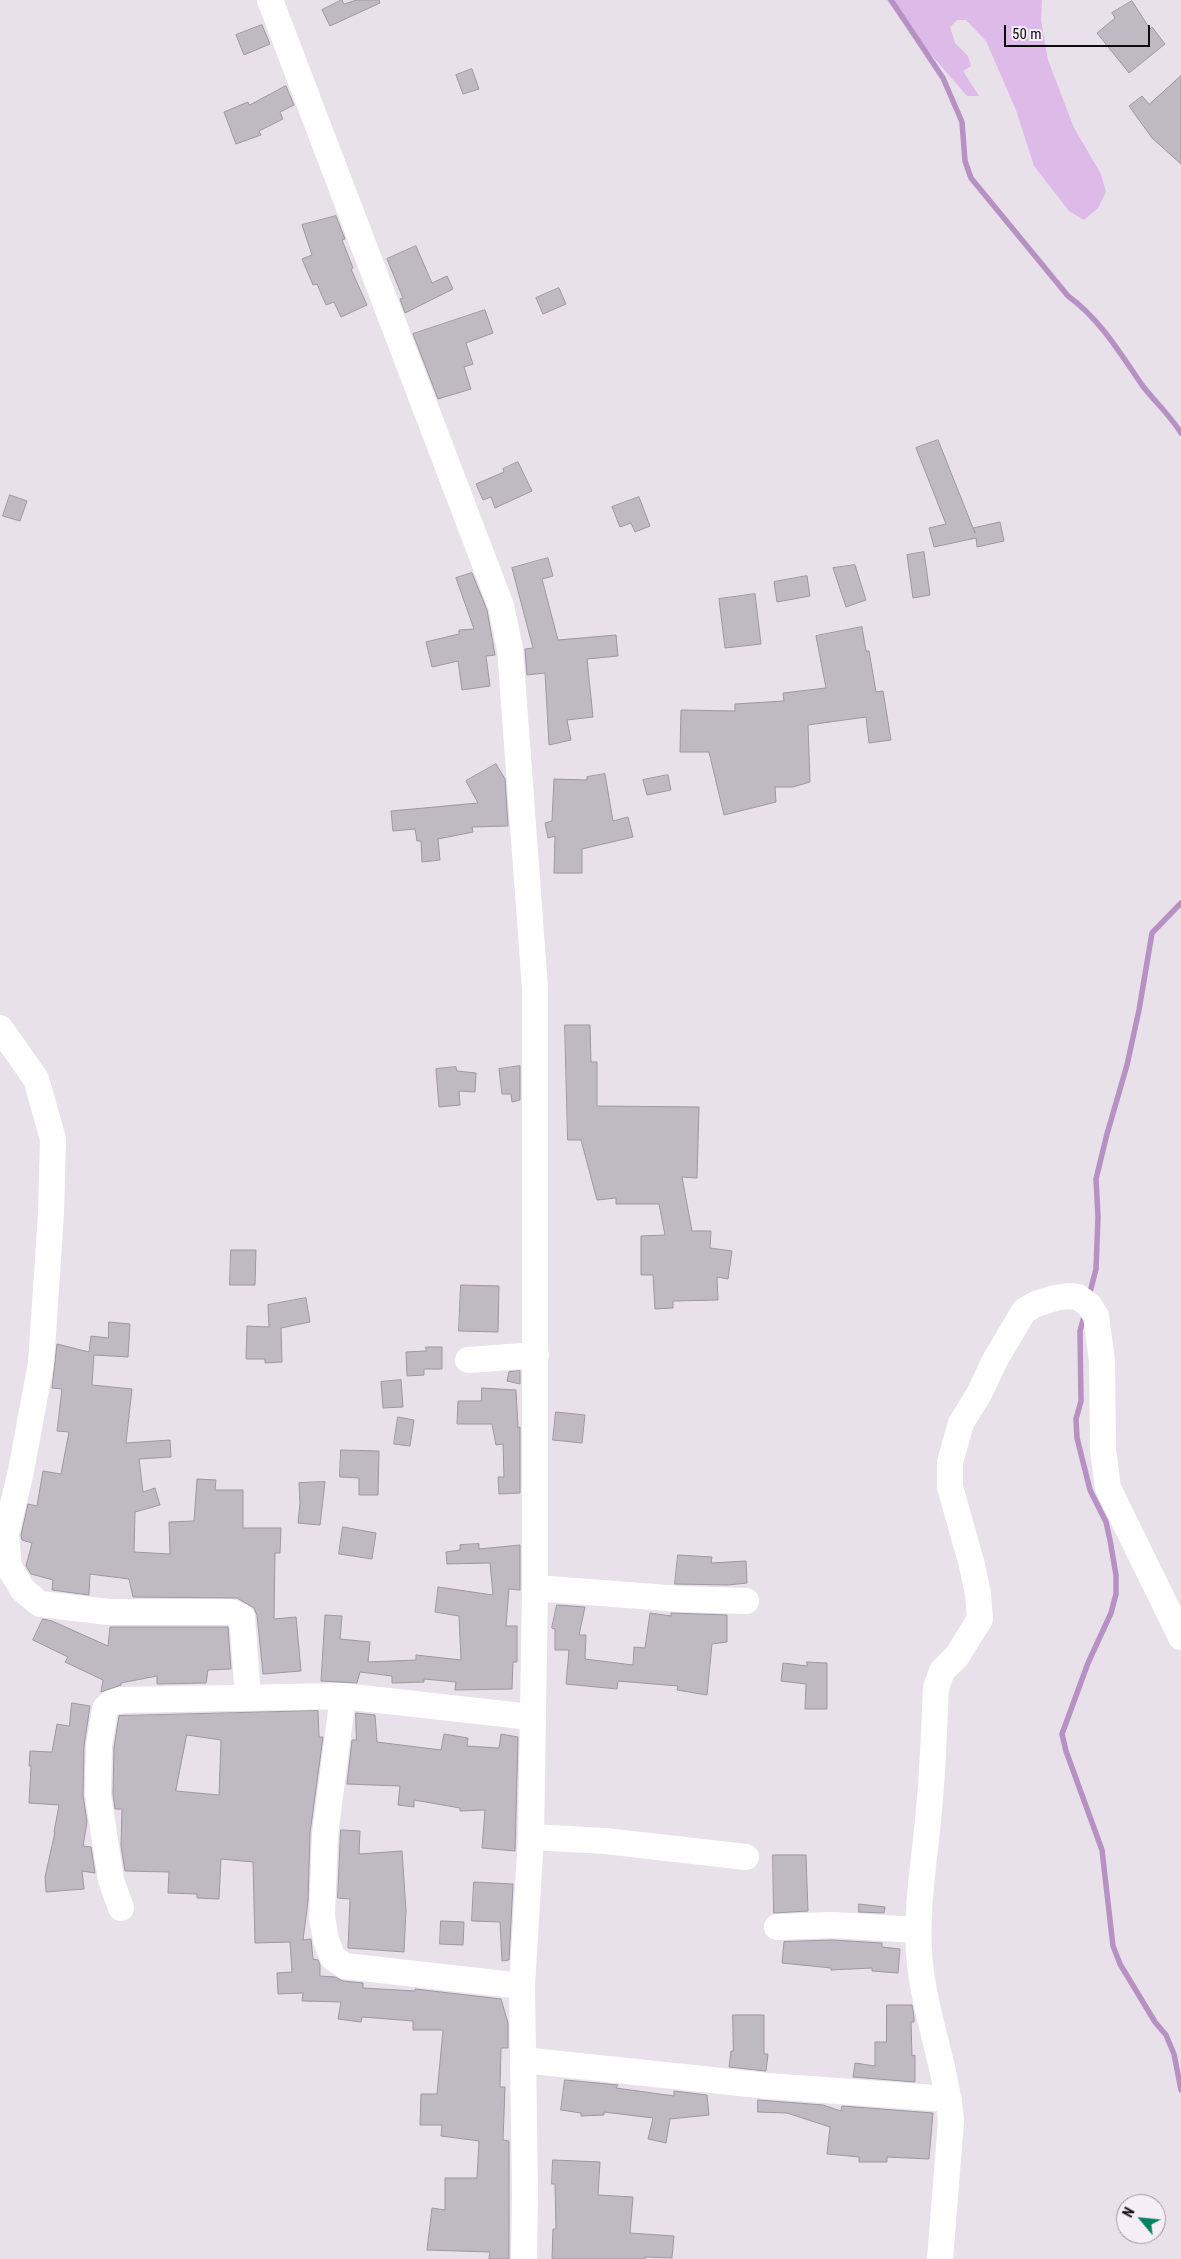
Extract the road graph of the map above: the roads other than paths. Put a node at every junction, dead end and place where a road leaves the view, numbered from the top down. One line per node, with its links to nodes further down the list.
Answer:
1 (270, 0): 3 (street)
2 (0, 1028): 9 (street)
3 (536, 1355): 4 (street); 5 (street)
4 (468, 1360)
5 (535, 1588): 6 (street); 10 (street)
6 (746, 1602)
7 (1181, 1637): 15 (street)
8 (343, 1696): 9 (street); 10 (street); 16 (street)
9 (248, 1698): 13 (street)
10 (531, 1718): 11 (street)
11 (531, 1837): 12 (street); 16 (street)
12 (746, 1857)
13 (121, 1908)
14 (777, 1927): 15 (street)
15 (918, 1930): 18 (street)
16 (522, 1986): 17 (street)
17 (523, 2060): 18 (street); 19 (street)
18 (949, 2099): 20 (street)
19 (524, 2259)
20 (940, 2259)

